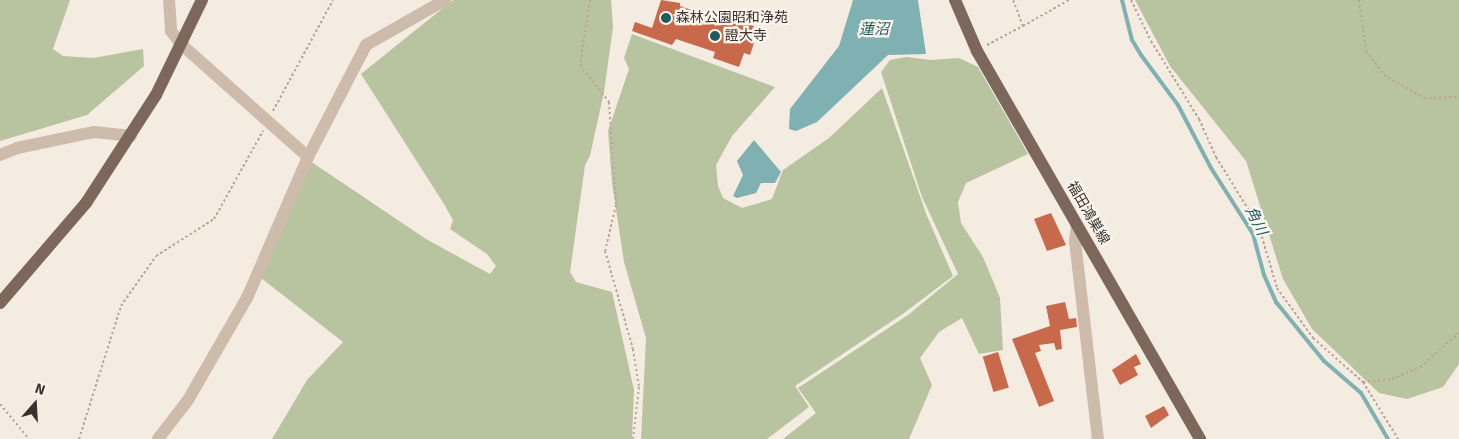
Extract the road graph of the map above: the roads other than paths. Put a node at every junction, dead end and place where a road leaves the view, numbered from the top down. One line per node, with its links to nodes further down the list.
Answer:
1 (169, 0): 5 (street)
2 (202, 0): 5 (main road)
3 (445, 0): 8 (street)
4 (955, 0): 9 (main road, 福田鴻巣線)
5 (182, 45): 6 (main road); 8 (street)
6 (131, 136): 7 (street); 10 (main road)
7 (0, 155)
8 (308, 157): 11 (street)
9 (1077, 225): 12 (street); 13 (main road, 福田鴻巣線)
10 (0, 303)
11 (158, 439)
12 (1098, 439)
13 (1200, 439)

